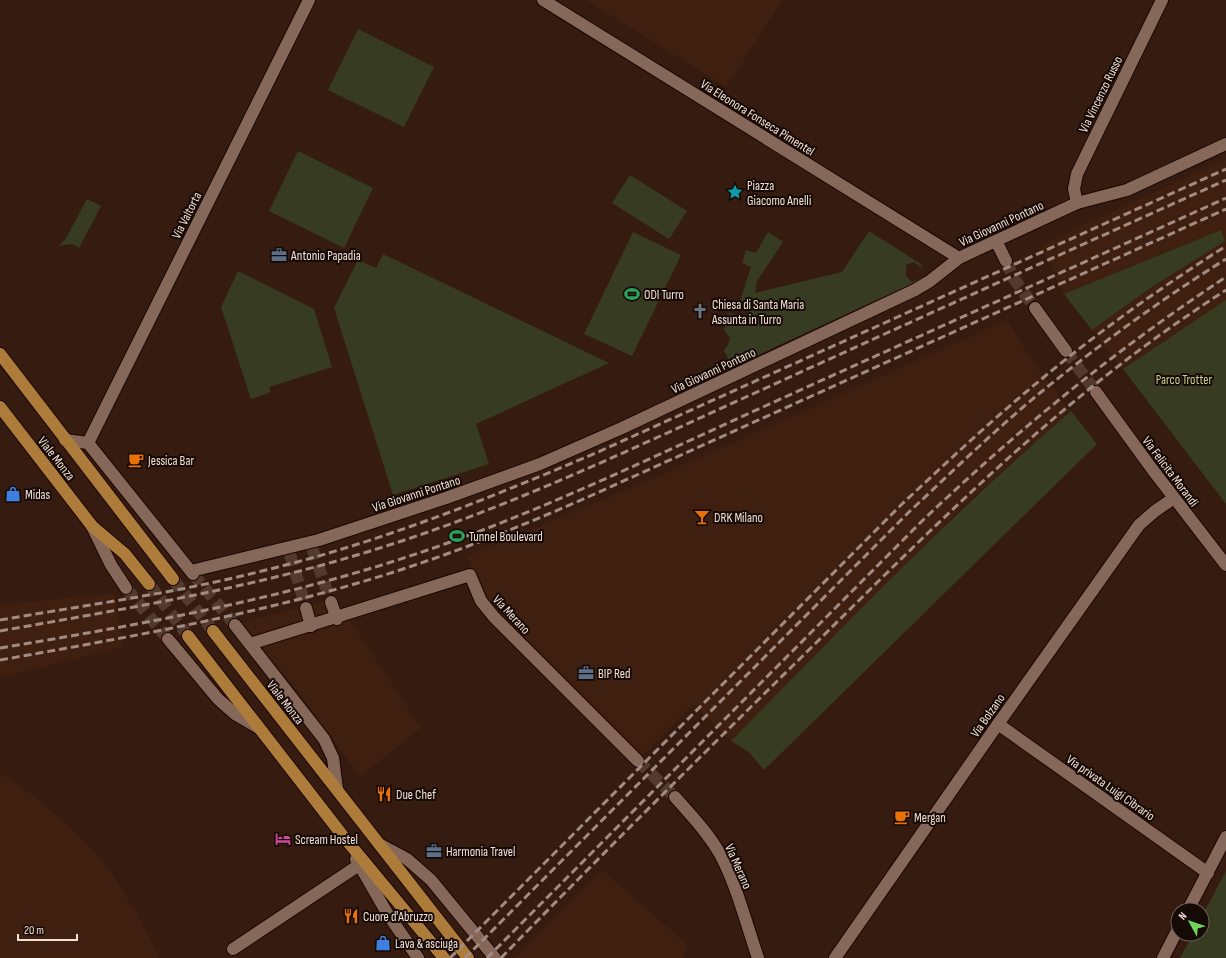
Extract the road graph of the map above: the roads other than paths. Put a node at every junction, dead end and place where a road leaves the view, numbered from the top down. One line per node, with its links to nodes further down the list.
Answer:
1 (309, 0): 15 (street, Via Valtorta)
2 (543, 0): 7 (street, Via Eleonora Fonseca Pimentel)
3 (1162, 0): 5 (street, Via Vincenzo Russo)
4 (1226, 144): 5 (street, Via Giovanni Pontano)
5 (1077, 203): 6 (street, Via Giovanni Pontano)
6 (996, 241): 7 (street, Via Giovanni Pontano); 8 (street)
7 (959, 258): 15 (street, Via Giovanni Pontano)
8 (1006, 261)
9 (1035, 308): 10 (street)
10 (1066, 351)
11 (0, 354): 14 (main road, Viale Monza)
12 (1096, 392): 16 (street, Via Felicita Morandi)
13 (0, 407): 17 (main road, Viale Monza)
14 (65, 440): 15 (street, Viale Monza); 19 (main road, Viale Monza)
15 (88, 443)
16 (1174, 498): 18 (street, Via Felicita Morandi); 31 (street, Via Bolzano)
17 (92, 526): 20 (main road, Viale Monza); 21 (street, Viale Monza)
18 (1226, 565)
19 (173, 579)
20 (149, 584)
21 (126, 588)
22 (331, 602): 24 (street)
23 (306, 608): 26 (street)
24 (336, 618): 26 (street, Via Merano); 33 (street, Via Merano)
25 (235, 625): 30 (street, Viale Monza)
26 (311, 626): 30 (street, Via Merano)
27 (213, 631): 34 (main road, Viale Monza)
28 (188, 636): 32 (main road)
29 (168, 639): 32 (street)
30 (250, 644): 34 (street, Viale Monza)
31 (998, 724): 40 (street, Via privata Luigi Cibrario); 49 (street, Via Bolzano)
32 (260, 729): 36 (main road)
33 (638, 760)
34 (337, 789): 38 (main road, Viale Monza)
35 (675, 797): 48 (street, Via Merano)
36 (343, 836): 39 (street); 45 (main road)
37 (1226, 837): 40 (street)
38 (379, 844): 46 (main road, Viale Monza); 47 (street, Viale Monza)
39 (359, 865): 43 (street); 44 (street)
40 (1208, 873): 41 (street)
41 (1192, 902)
42 (1171, 942): 50 (street)
43 (233, 949)
44 (418, 958)
45 (444, 958)
46 (468, 958)
47 (495, 958)
48 (758, 958)
49 (835, 958)
50 (1163, 958)

